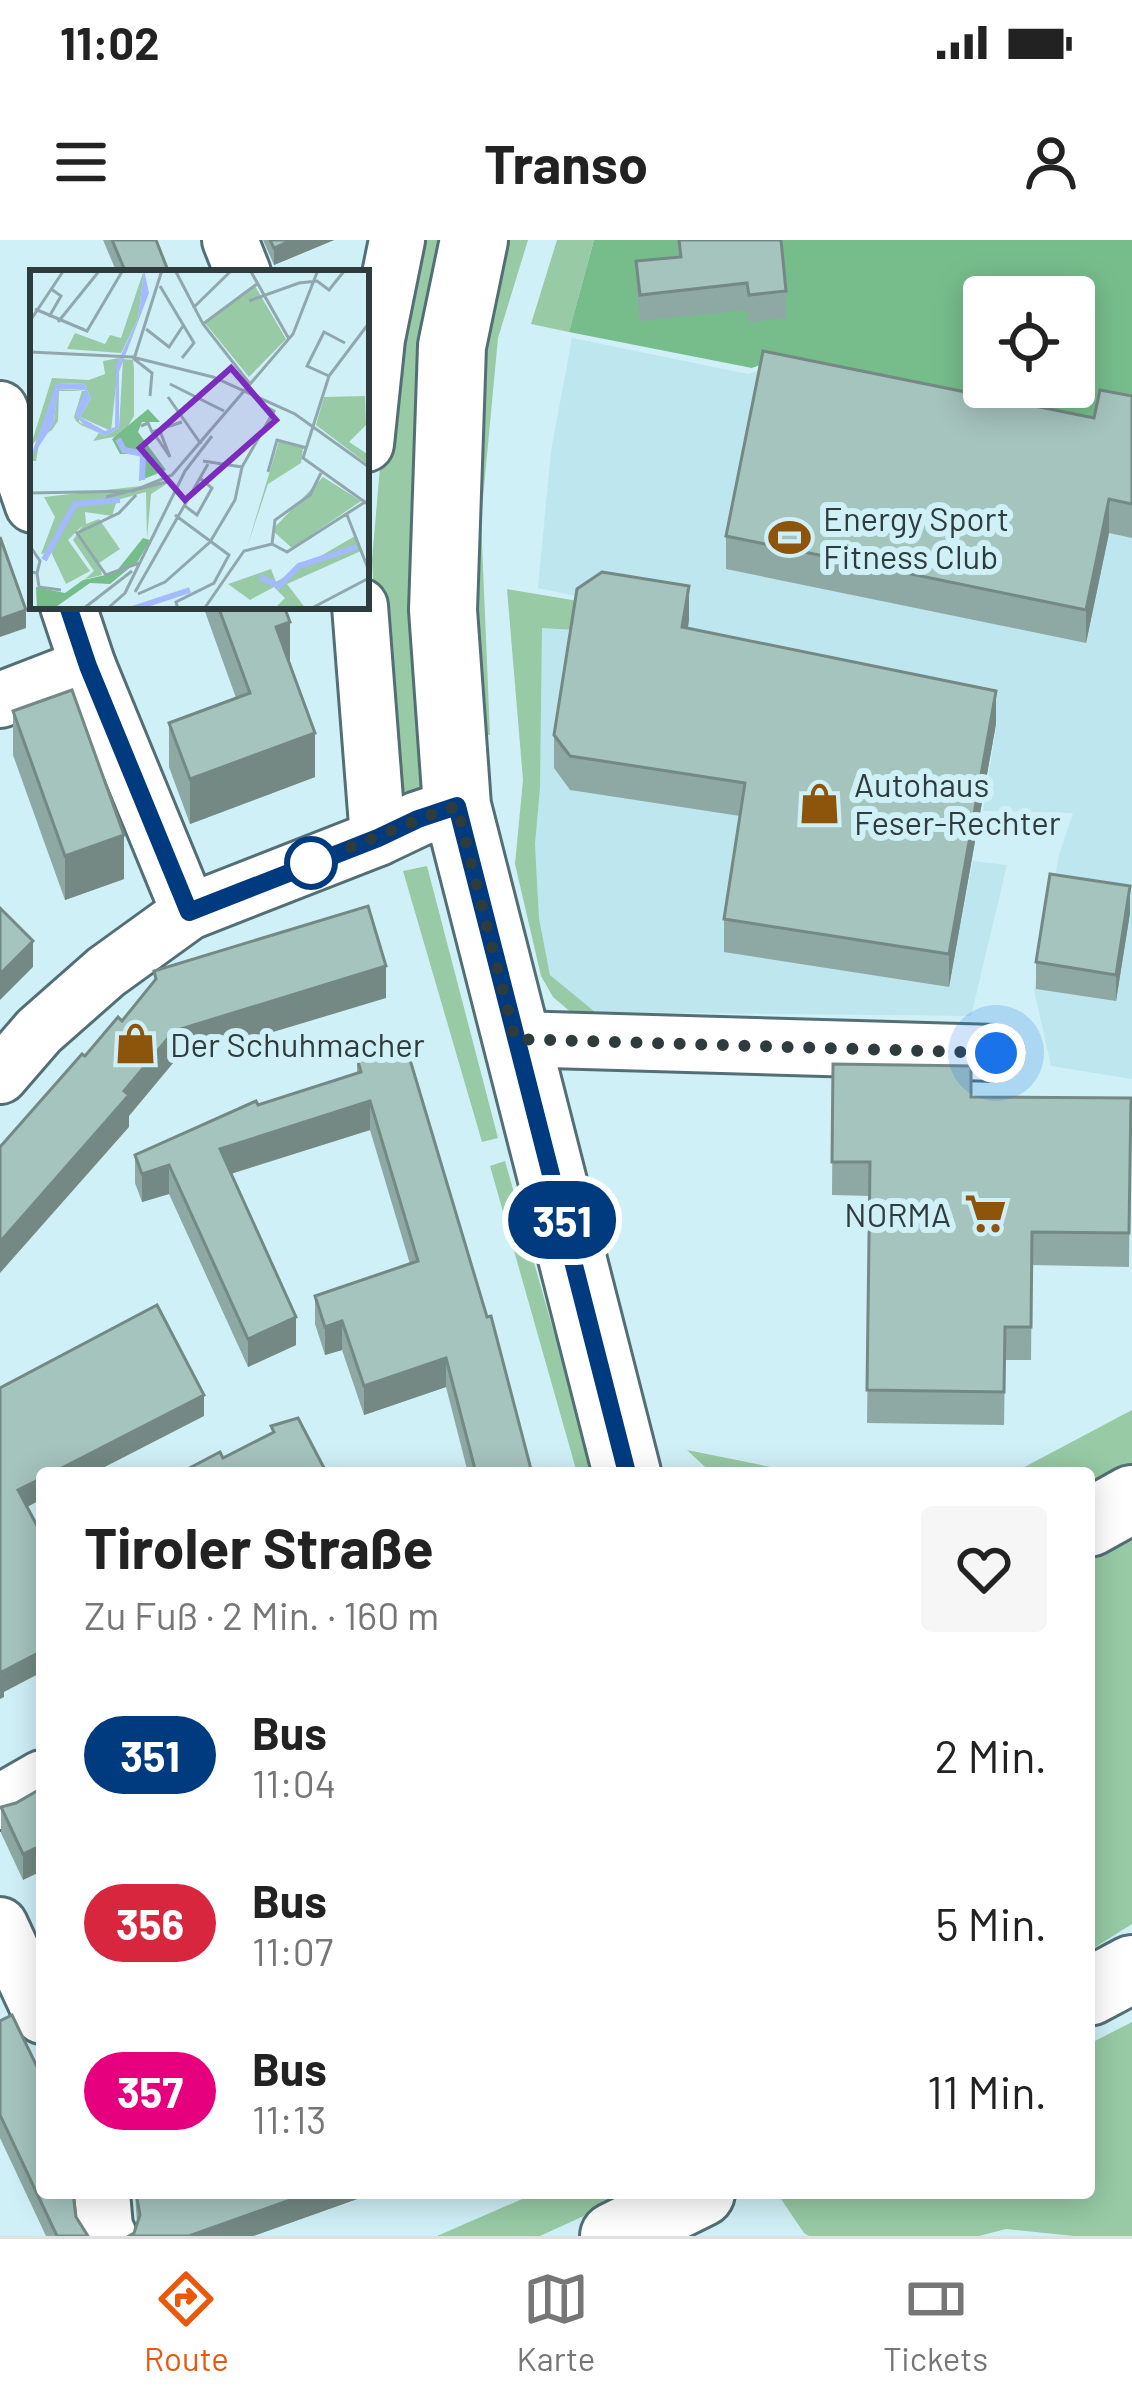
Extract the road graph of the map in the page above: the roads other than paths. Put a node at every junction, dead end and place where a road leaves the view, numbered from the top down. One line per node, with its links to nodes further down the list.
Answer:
1 (230, 240): 4 (street)
2 (397, 240): 6 (street)
3 (474, 240): 12 (main road)
4 (242, 270)
5 (0, 409): 7 (street)
6 (369, 415)
7 (30, 496)
8 (69, 609): 10 (street)
9 (359, 609): 13 (street)
10 (88, 666): 11 (street); 14 (street)
11 (0, 700)
12 (457, 806): 13 (street); 15 (main road)
13 (378, 838): 14 (street)
14 (189, 912): 17 (street)
15 (515, 1039): 16 (street); 18 (main road)
16 (996, 1053)
17 (0, 1076)
18 (624, 1467)
19 (1132, 1499): 20 (main road)
20 (1095, 1520)
21 (36, 1781): 22 (street)
22 (0, 1802)
23 (0, 1925): 26 (street)
24 (1132, 1969): 25 (main road)
25 (1095, 1989)
26 (36, 2003)
27 (103, 2199): 30 (street)
28 (689, 2199): 31 (main road)
29 (722, 2199): 32 (main road)
30 (109, 2236)
31 (614, 2236)
32 (726, 2236)

